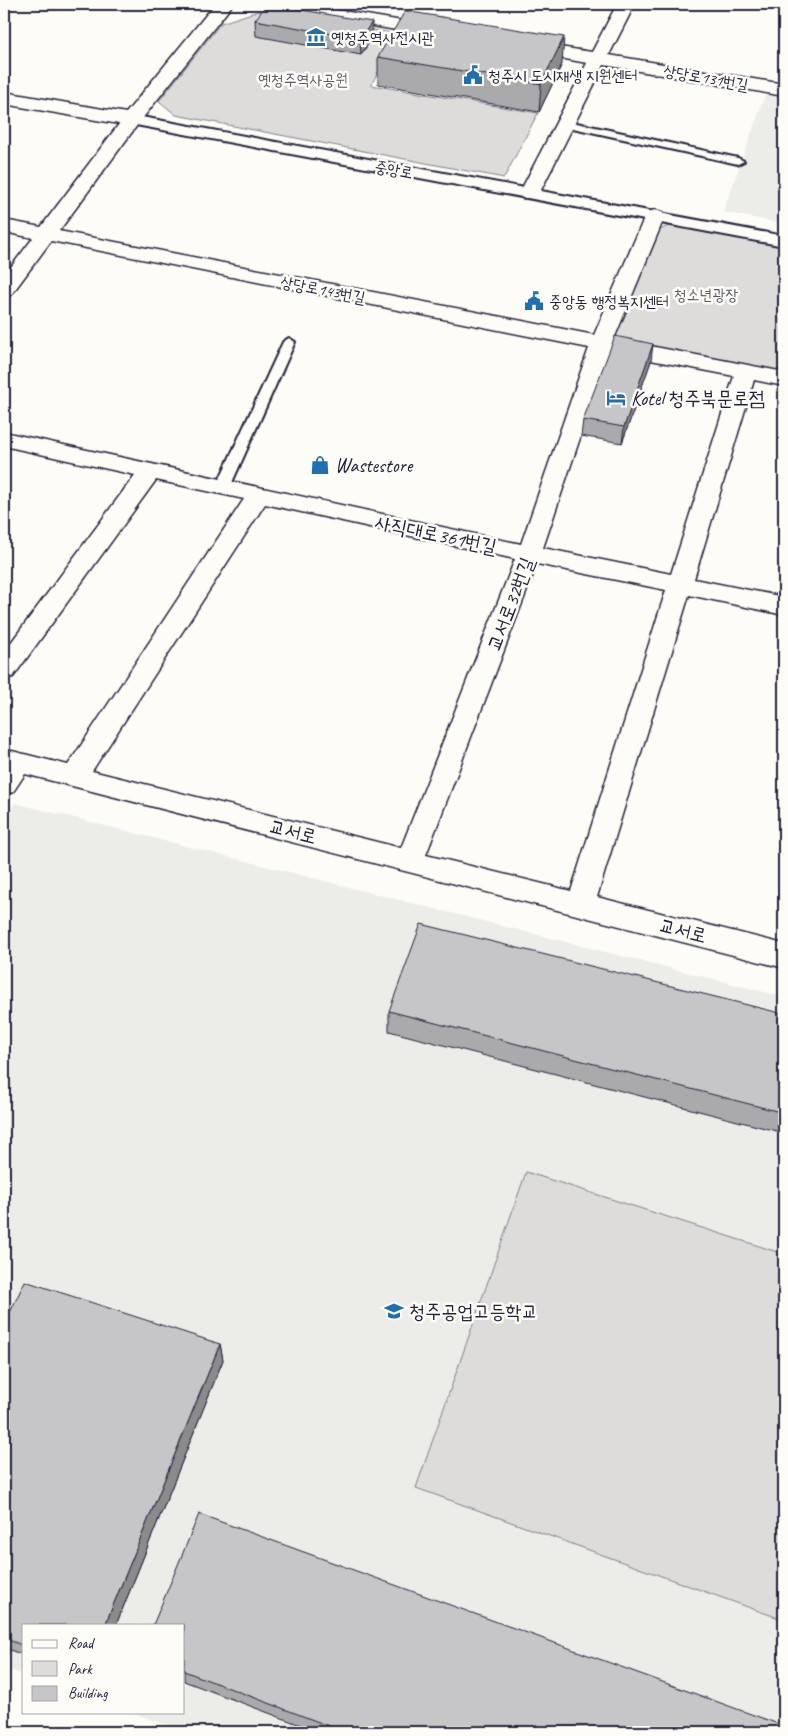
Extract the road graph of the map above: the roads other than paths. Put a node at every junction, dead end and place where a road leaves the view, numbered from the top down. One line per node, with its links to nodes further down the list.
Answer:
1 (224, 4): 9 (street)
2 (271, 4): 4 (street)
3 (626, 4): 6 (street)
4 (445, 33)
5 (512, 44): 6 (street, 상당로131번길)
6 (598, 59): 7 (street, 상당로131번길); 10 (street)
7 (784, 90)
8 (4, 98): 9 (street, 중앙로)
9 (131, 120): 12 (street, 중앙로); 15 (street)
10 (563, 123): 11 (lane); 12 (street)
11 (738, 161)
12 (529, 194): 13 (street, 중앙로)
13 (655, 216): 16 (street, 중앙로); 19 (street, 교서로32번길)
14 (4, 226): 15 (street, 상당로143번길)
15 (45, 234): 17 (street); 19 (street, 상당로143번길)
16 (784, 240)
17 (4, 290)
18 (289, 342): 24 (lane)
19 (601, 344): 20 (street); 26 (street, 교서로32번길)
20 (746, 372): 21 (street); 27 (street)
21 (784, 379)
22 (4, 438): 23 (street, 사직대로361번길)
23 (150, 471): 24 (street, 사직대로361번길); 29 (street)
24 (222, 487): 25 (street, 사직대로361번길)
25 (260, 495): 26 (street, 사직대로361번길); 31 (street)
26 (529, 554): 27 (street, 사직대로361번길); 33 (street, 교서로32번길)
27 (680, 585): 28 (street, 사직대로361번길); 34 (street)
28 (784, 606)
29 (4, 670)
30 (11, 761): 31 (street, 교서로); 32 (street)
31 (74, 777): 33 (street, 교서로)
32 (4, 785)
33 (410, 861): 34 (street, 교서로)
34 (581, 904): 35 (street, 교서로)
35 (783, 949)

